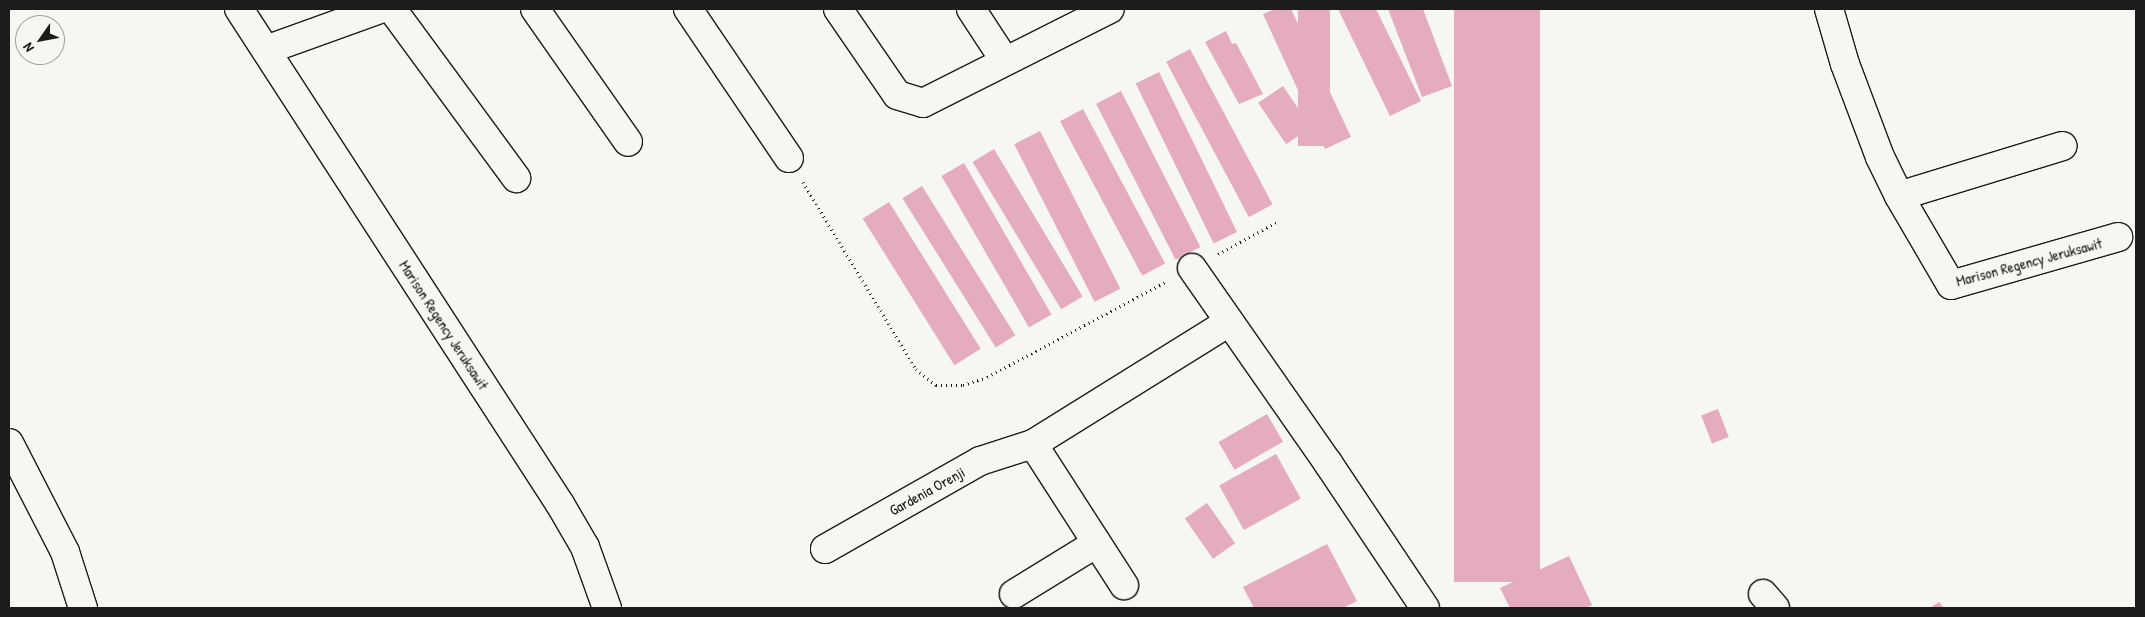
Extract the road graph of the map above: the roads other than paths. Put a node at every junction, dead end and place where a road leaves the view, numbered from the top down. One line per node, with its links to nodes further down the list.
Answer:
1 (239, 9): 10 (street, Marison Regency Jeruksawit)
2 (379, 9): 10 (street)
3 (392, 9): 15 (street)
4 (535, 9): 12 (street)
5 (688, 9): 14 (street)
6 (838, 9): 11 (street)
7 (971, 9): 11 (street)
8 (1110, 9): 11 (street)
9 (1829, 9): 16 (street, Marison Regency Jeruksawit)
10 (266, 50): 27 (street, Marison Regency Jeruksawit)
11 (1005, 62)
12 (628, 142)
13 (2063, 146): 16 (street)
14 (789, 158)
15 (516, 178)
16 (1900, 196): 17 (street, Marison Regency Jeruksawit)
17 (2118, 237)
18 (1192, 268): 19 (street)
19 (1229, 322): 21 (street, Gardenia Orenji); 28 (street)
20 (9, 443): 26 (street)
21 (1033, 444): 22 (street); 23 (street, Gardenia Orenji)
22 (1097, 543): 24 (street); 25 (street)
23 (825, 548)
24 (1124, 585)
25 (1014, 594)
26 (83, 608)
27 (607, 608)
28 (1425, 608)

